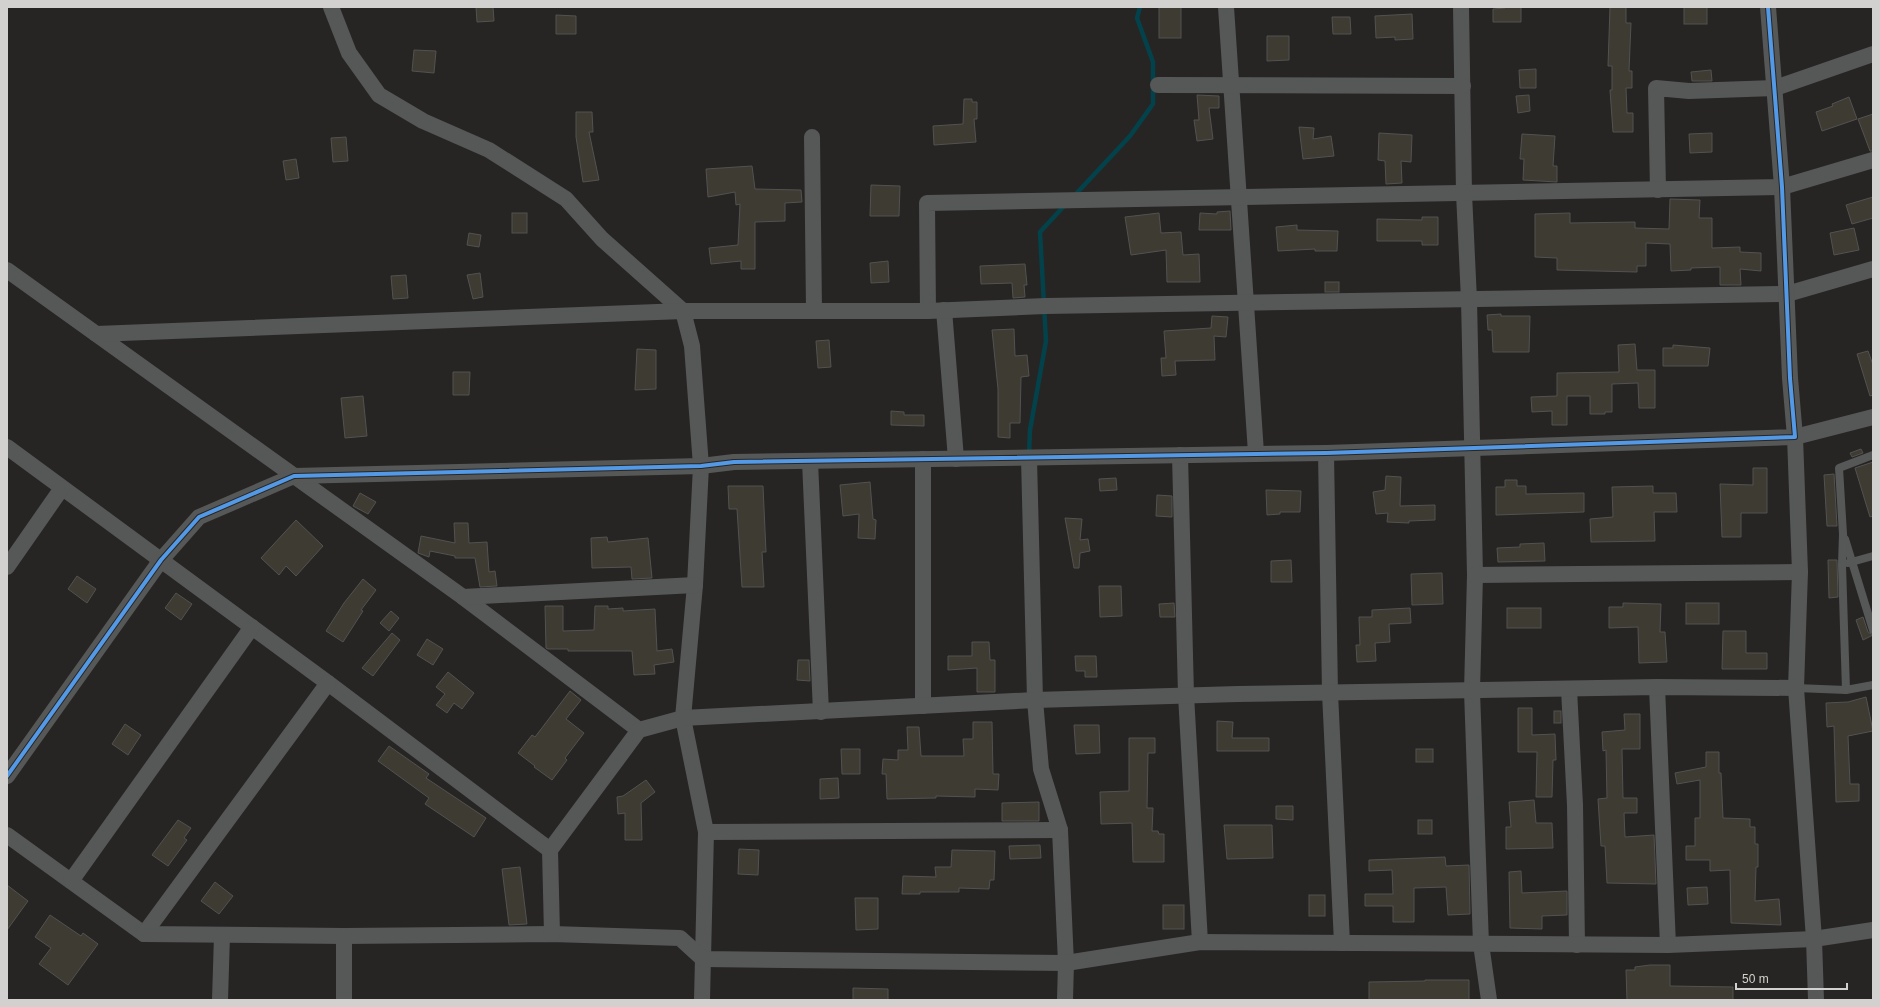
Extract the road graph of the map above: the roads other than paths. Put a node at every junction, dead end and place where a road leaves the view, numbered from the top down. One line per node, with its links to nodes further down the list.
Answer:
1 (331, 7): 24 (street)
2 (1226, 7): 7 (street)
3 (1461, 7): 8 (street)
4 (1768, 7): 9 (street)
5 (1873, 54): 9 (street)
6 (1158, 85): 7 (street)
7 (1232, 85): 8 (street); 15 (street)
8 (1462, 86): 14 (street)
9 (1775, 88): 12 (street); 13 (street)
10 (812, 137): 21 (street)
11 (1873, 160): 12 (street)
12 (1782, 187): 13 (street); 18 (street)
13 (1658, 190): 14 (street)
14 (1464, 193): 15 (street); 19 (street)
15 (1239, 197): 20 (street); 22 (street)
16 (1873, 268): 18 (street)
17 (7, 270): 25 (street)
18 (1787, 294): 19 (street); 27 (street)
19 (1469, 300): 20 (street); 29 (street)
20 (1247, 303): 23 (street); 30 (street)
21 (814, 310): 22 (street); 24 (street)
22 (928, 310): 23 (street)
23 (944, 310): 36 (street)
24 (682, 311): 25 (street); 38 (street)
25 (96, 334): 39 (street)
26 (1873, 417): 27 (street)
27 (1795, 437): 29 (street); 47 (street)
28 (7, 447): 40 (street)
29 (1472, 449): 31 (street); 48 (street)
30 (1256, 453): 31 (street); 32 (street)
31 (1326, 453): 60 (street)
32 (1180, 455): 34 (street); 61 (street)
33 (1873, 455): 41 (lane)
34 (1029, 458): 36 (street); 62 (street)
35 (923, 459): 36 (street); 37 (street); 63 (street)
36 (956, 459)
37 (810, 461): 38 (street); 64 (street)
38 (701, 466): 39 (street); 49 (street)
39 (294, 476): 43 (street); 50 (street)
40 (62, 488): 43 (street); 46 (street)
41 (1843, 534): 44 (lane); 45 (lane)
42 (1873, 556): 44 (lane)
43 (161, 560): 51 (street); 67 (street)
44 (1851, 562): 45 (lane); 52 (lane)
45 (1842, 565): 58 (lane)
46 (7, 567)
47 (1800, 572): 48 (street); 56 (street)
48 (1475, 575): 59 (street)
49 (695, 585): 50 (street); 65 (street)
50 (463, 598): 66 (street)
51 (252, 627): 53 (street); 72 (street)
52 (1873, 630)
53 (328, 683): 71 (street); 74 (street)
54 (1873, 685): 58 (lane)
55 (1657, 687): 56 (street); 57 (street); 83 (street)
56 (1796, 688): 58 (lane); 78 (street)
57 (1569, 689): 59 (street); 82 (street)
58 (1846, 690)
59 (1472, 691): 60 (street); 81 (street)
60 (1330, 693): 61 (street); 80 (street)
61 (1186, 696): 62 (street); 79 (street)
62 (1035, 700): 63 (street); 68 (street)
63 (923, 706): 64 (street)
64 (821, 712): 65 (street)
65 (683, 718): 66 (street); 69 (street)
66 (639, 730): 71 (street)
67 (7, 776)
68 (1060, 830): 69 (street); 85 (street)
69 (706, 832): 84 (street)
70 (7, 835): 72 (street)
71 (550, 850): 75 (street)
72 (71, 881): 74 (street)
73 (1873, 930): 78 (street)
74 (144, 934): 76 (street)
75 (552, 934): 77 (street); 84 (street)
76 (222, 935): 77 (street); 86 (street)
77 (344, 936): 87 (street)
78 (1814, 939): 83 (street); 91 (street)
79 (1200, 942): 80 (street); 85 (street)
80 (1342, 943): 81 (street)
81 (1481, 944): 82 (street); 90 (street)
82 (1577, 944): 83 (street)
83 (1668, 945)
84 (703, 959): 85 (street); 88 (street)
85 (1066, 963): 89 (street)
86 (220, 1000)
87 (344, 1000)
88 (702, 1000)
89 (1065, 1000)
90 (1489, 1000)
91 (1816, 1000)

